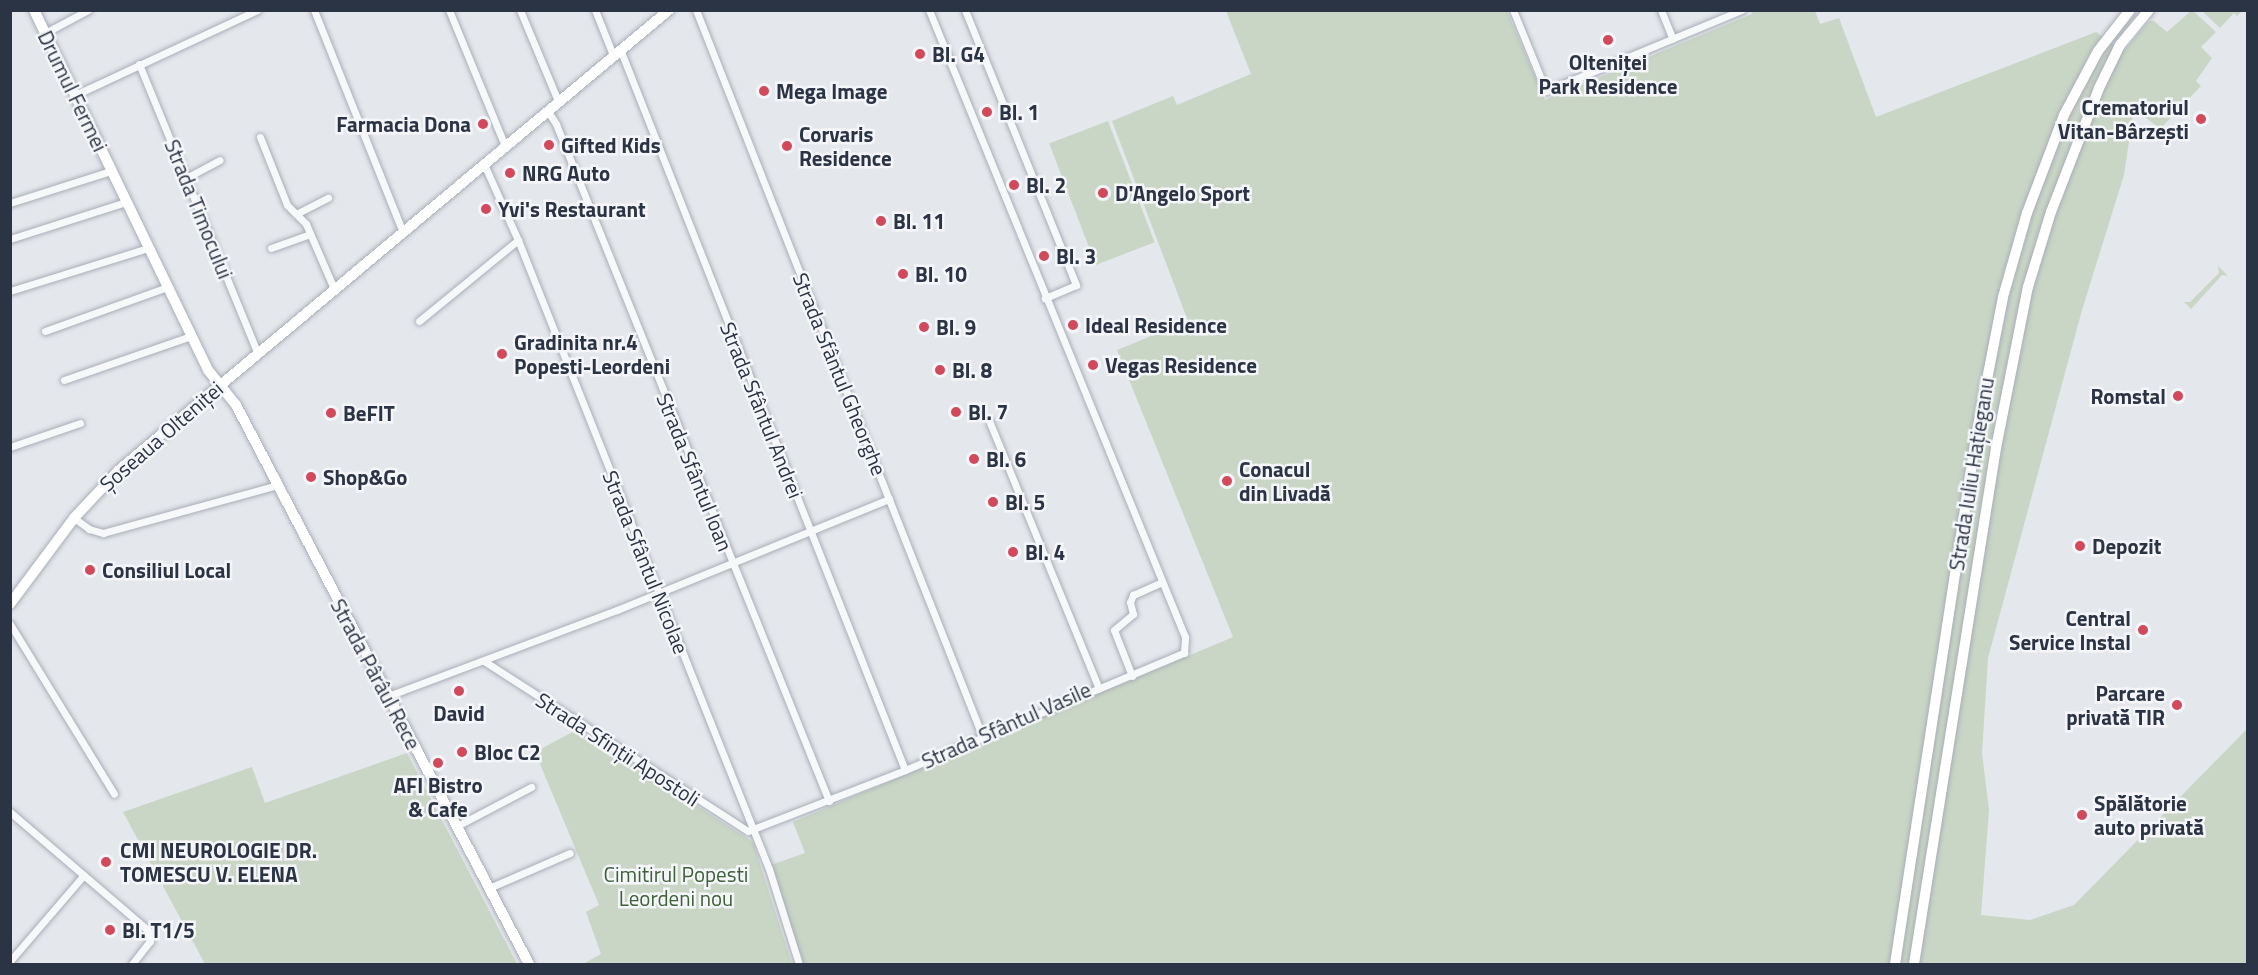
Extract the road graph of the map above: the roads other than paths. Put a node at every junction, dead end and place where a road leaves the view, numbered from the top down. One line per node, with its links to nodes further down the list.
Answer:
1 (34, 10): 18 (main road, Drumul Fermei)
2 (88, 10): 18 (street)
3 (257, 10): 21 (street)
4 (314, 10): 37 (street)
5 (449, 10): 28 (street)
6 (520, 10): 23 (street)
7 (595, 10): 20 (street, Strada Sfântul Andrei)
8 (669, 10): 20 (main road, Șoseaua Olteniței)
9 (696, 10): 57 (street, Strada Sfântul Gheorghe)
10 (929, 10): 46 (street)
11 (965, 10): 46 (street)
12 (1513, 10): 19 (street)
13 (1661, 10): 19 (street)
14 (1742, 10): 17 (street)
15 (2130, 10): 25 (main road, Strada Iuliu Hațieganu)
16 (2149, 10): 26 (main road, Strada Iuliu Hațieganu)
17 (1722, 14): 19 (street)
18 (45, 33): 22 (main road, Drumul Fermei)
19 (1672, 39)
20 (617, 52): 23 (main road, Șoseaua Olteniței); 59 (street, Strada Sfântul Andrei)
21 (139, 64): 22 (street); 32 (street, Strada Timocului)
22 (75, 95): 31 (main road, Drumul Fermei)
23 (558, 101): 24 (main road, Șoseaua Olteniței)
24 (547, 111): 28 (main road, Șoseaua Olteniței); 60 (street, Strada Sfântul Ioan)
25 (2061, 123): 26 (main road); 64 (main road, Strada Iuliu Hațieganu)
26 (2081, 132): 65 (main road, Strada Iuliu Hațieganu)
27 (260, 137): 36 (street)
28 (505, 146): 30 (main road, Șoseaua Olteniței)
29 (220, 160): 32 (street)
30 (484, 164): 37 (main road, Șoseaua Olteniței); 40 (street, Strada Sfântul Nicolae)
31 (111, 171): 34 (main road, Drumul Fermei); 35 (street, Drumul Fermei)
32 (186, 178): 50 (street, Strada Timocului)
33 (328, 198): 36 (street)
34 (126, 202): 39 (street); 41 (main road, Drumul Fermei)
35 (10, 203)
36 (296, 214): 38 (street)
37 (403, 233): 45 (main road, Șoseaua Olteniței)
38 (310, 234): 42 (street); 45 (street)
39 (10, 239)
40 (518, 240): 47 (street); 62 (street, Strada Sfântul Nicolae)
41 (148, 248): 43 (main road, Drumul Fermei); 44 (street)
42 (271, 248)
43 (167, 286): 48 (street); 49 (main road, Drumul Fermei)
44 (10, 291)
45 (335, 291): 50 (main road, Șoseaua Olteniței)
46 (1045, 298): 61 (street)
47 (419, 321)
48 (45, 331)
49 (191, 336): 51 (street); 52 (main road, Drumul Fermei)
50 (258, 354): 52 (main road, Șoseaua Olteniței)
51 (64, 381)
52 (219, 386): 56 (main road, Strada Pârâul Rece); 58 (main road, Șoseaua Olteniței)
53 (80, 423): 55 (street)
54 (990, 423): 69 (street, Strada Sfântul Vasile)
55 (10, 447)
56 (277, 485): 58 (street); 70 (main road, Strada Pârâul Rece)
57 (889, 499): 59 (street); 71 (street, Strada Sfântul Gheorghe)
58 (74, 518): 63 (main road, Șoseaua Olteniței)
59 (811, 532): 60 (street); 72 (street, Strada Sfântul Andrei)
60 (732, 564): 62 (street); 75 (street, Strada Sfântul Ioan)
61 (1162, 582): 68 (street); 68 (street)
62 (659, 594): 67 (street); 78 (street, Strada Sfântul Nicolae)
63 (10, 604)
64 (1950, 605): 65 (main road); 86 (main road, Strada Iuliu Hațieganu)
65 (1971, 608): 87 (main road, Strada Iuliu Hațieganu)
66 (10, 624): 74 (street)
67 (484, 661): 70 (street); 78 (street, Strada Sfinții Apostoli)
68 (1132, 676): 69 (street)
69 (1099, 689): 71 (street, Strada Sfântul Vasile)
70 (388, 696): 77 (main road, Strada Pârâul Rece)
71 (983, 738): 72 (street, Strada Sfântul Vasile)
72 (905, 770): 75 (street, Strada Sfântul Vasile)
73 (531, 787): 77 (street)
74 (114, 794)
75 (829, 801): 78 (street, Strada Sfântul Vasile)
76 (10, 812): 80 (street)
77 (457, 826): 81 (main road, Strada Pârâul Rece)
78 (753, 831): 85 (street, Strada Sfântul Nicolae)
79 (570, 853): 81 (street)
80 (84, 875): 82 (street); 83 (street)
81 (489, 888): 84 (main road, Strada Pârâul Rece)
82 (10, 962)
83 (132, 964)
84 (529, 964)
85 (799, 964)
86 (1895, 964)
87 (1914, 964)

